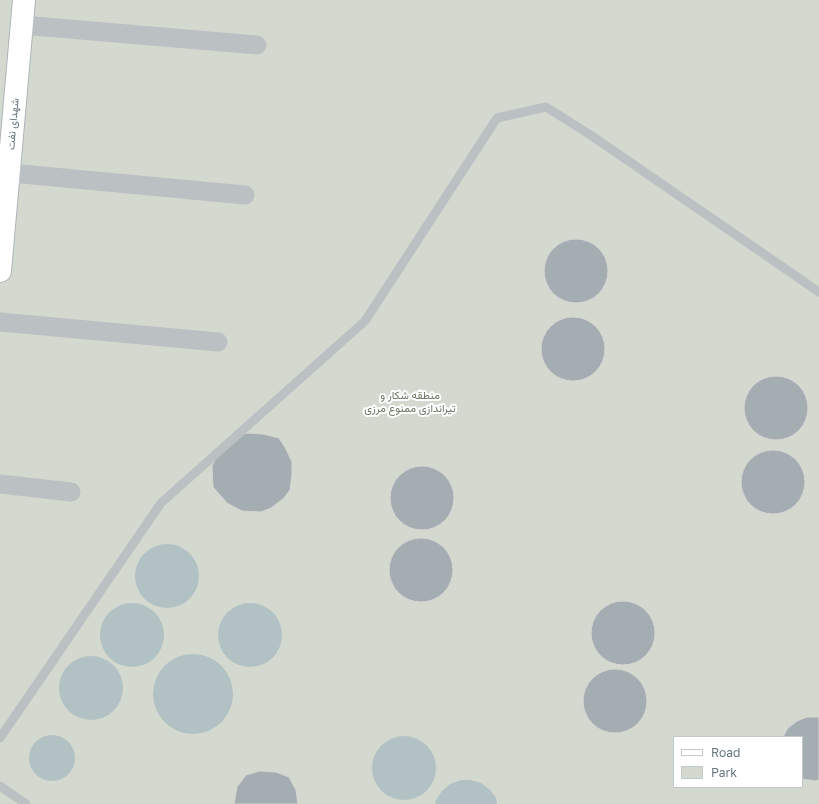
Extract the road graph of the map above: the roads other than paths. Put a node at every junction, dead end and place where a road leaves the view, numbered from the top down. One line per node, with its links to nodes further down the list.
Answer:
1 (24, 0): 2 (main road, شهدای نفت)
2 (22, 25): 3 (street); 4 (main road, شهدای نفت)
3 (257, 45)
4 (4, 172): 5 (street); 6 (main road, شهدای نفت)
5 (245, 195)
6 (0, 271)
7 (819, 292): 12 (lane)
8 (0, 322): 9 (street)
9 (218, 342)
10 (0, 484): 11 (street)
11 (71, 492)
12 (0, 738)
13 (0, 786): 14 (lane)
14 (26, 804)

